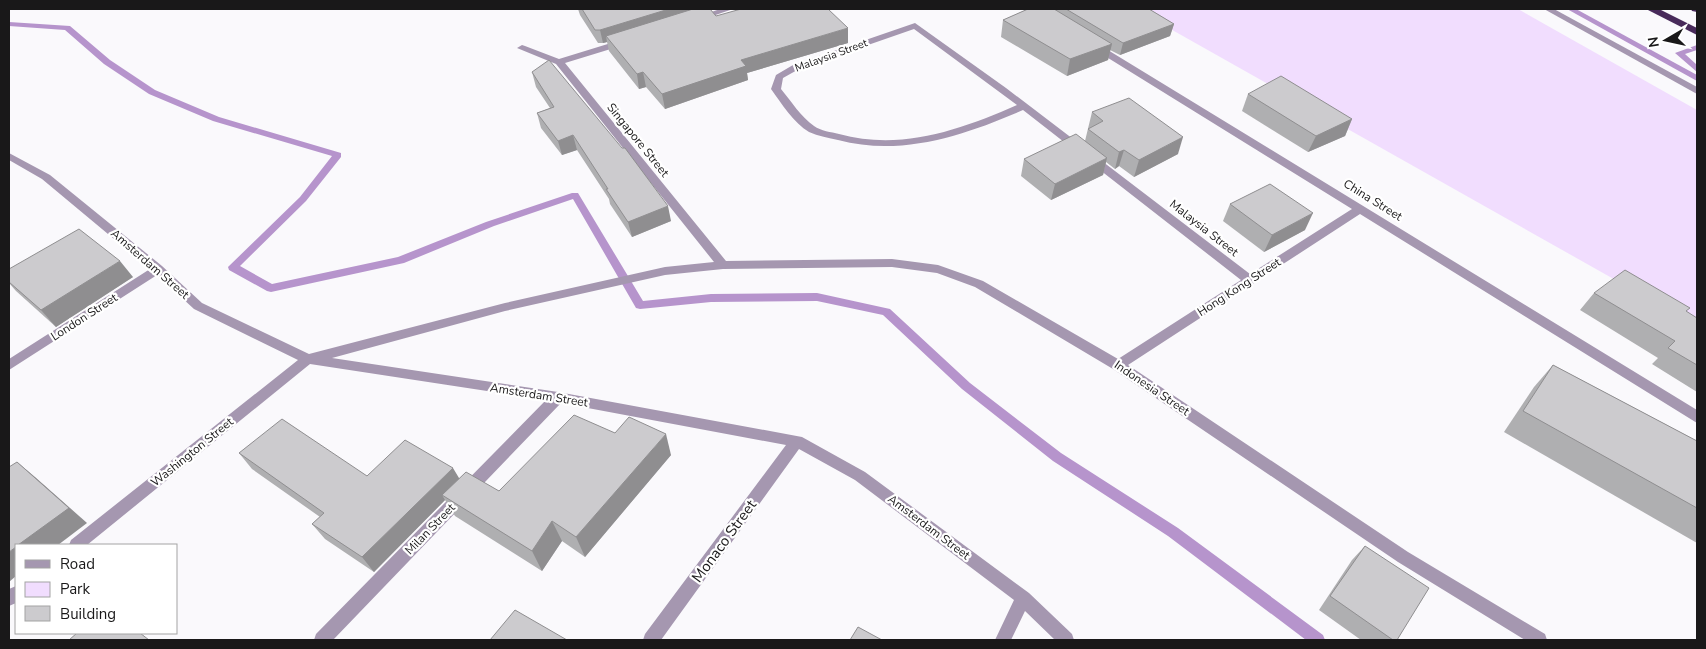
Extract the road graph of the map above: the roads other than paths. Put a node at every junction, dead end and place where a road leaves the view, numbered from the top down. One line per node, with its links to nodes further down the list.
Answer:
1 (729, 9): 4 (street)
2 (1548, 9): 10 (street)
3 (1651, 9): 5 (highway)
4 (691, 21)
5 (1697, 32)
6 (634, 38): 9 (street)
7 (1084, 40): 13 (street, China Street)
8 (522, 48): 9 (street)
9 (559, 62): 14 (street, Singapore Street)
10 (1697, 91)
11 (1024, 106): 11 (street, Malaysia Street); 16 (street, Malaysia Street)
12 (9, 156): 15 (street, Amsterdam Street)
13 (1360, 209): 16 (street, Hong Kong Street); 21 (street, China Street)
14 (723, 265): 17 (street, Indonesia Street); 19 (street, Indonesia Street)
15 (158, 270): 17 (street, Amsterdam Street); 18 (street, London Street)
16 (1249, 280): 19 (street, Hong Kong Street)
17 (308, 359): 20 (street, Amsterdam Street); 23 (street, Washington Street)
18 (9, 365)
19 (1118, 365): 29 (street, Indonesia Street)
20 (558, 397): 22 (street, Amsterdam Street); 25 (street, Milan Street)
21 (1697, 417)
22 (797, 441): 24 (street, Amsterdam Street); 26 (street, Monaco Street)
23 (77, 544)
24 (1023, 598): 27 (street); 28 (street, Amsterdam Street)
25 (322, 640)
26 (650, 640)
27 (1003, 640)
28 (1066, 640)
29 (1539, 640)

